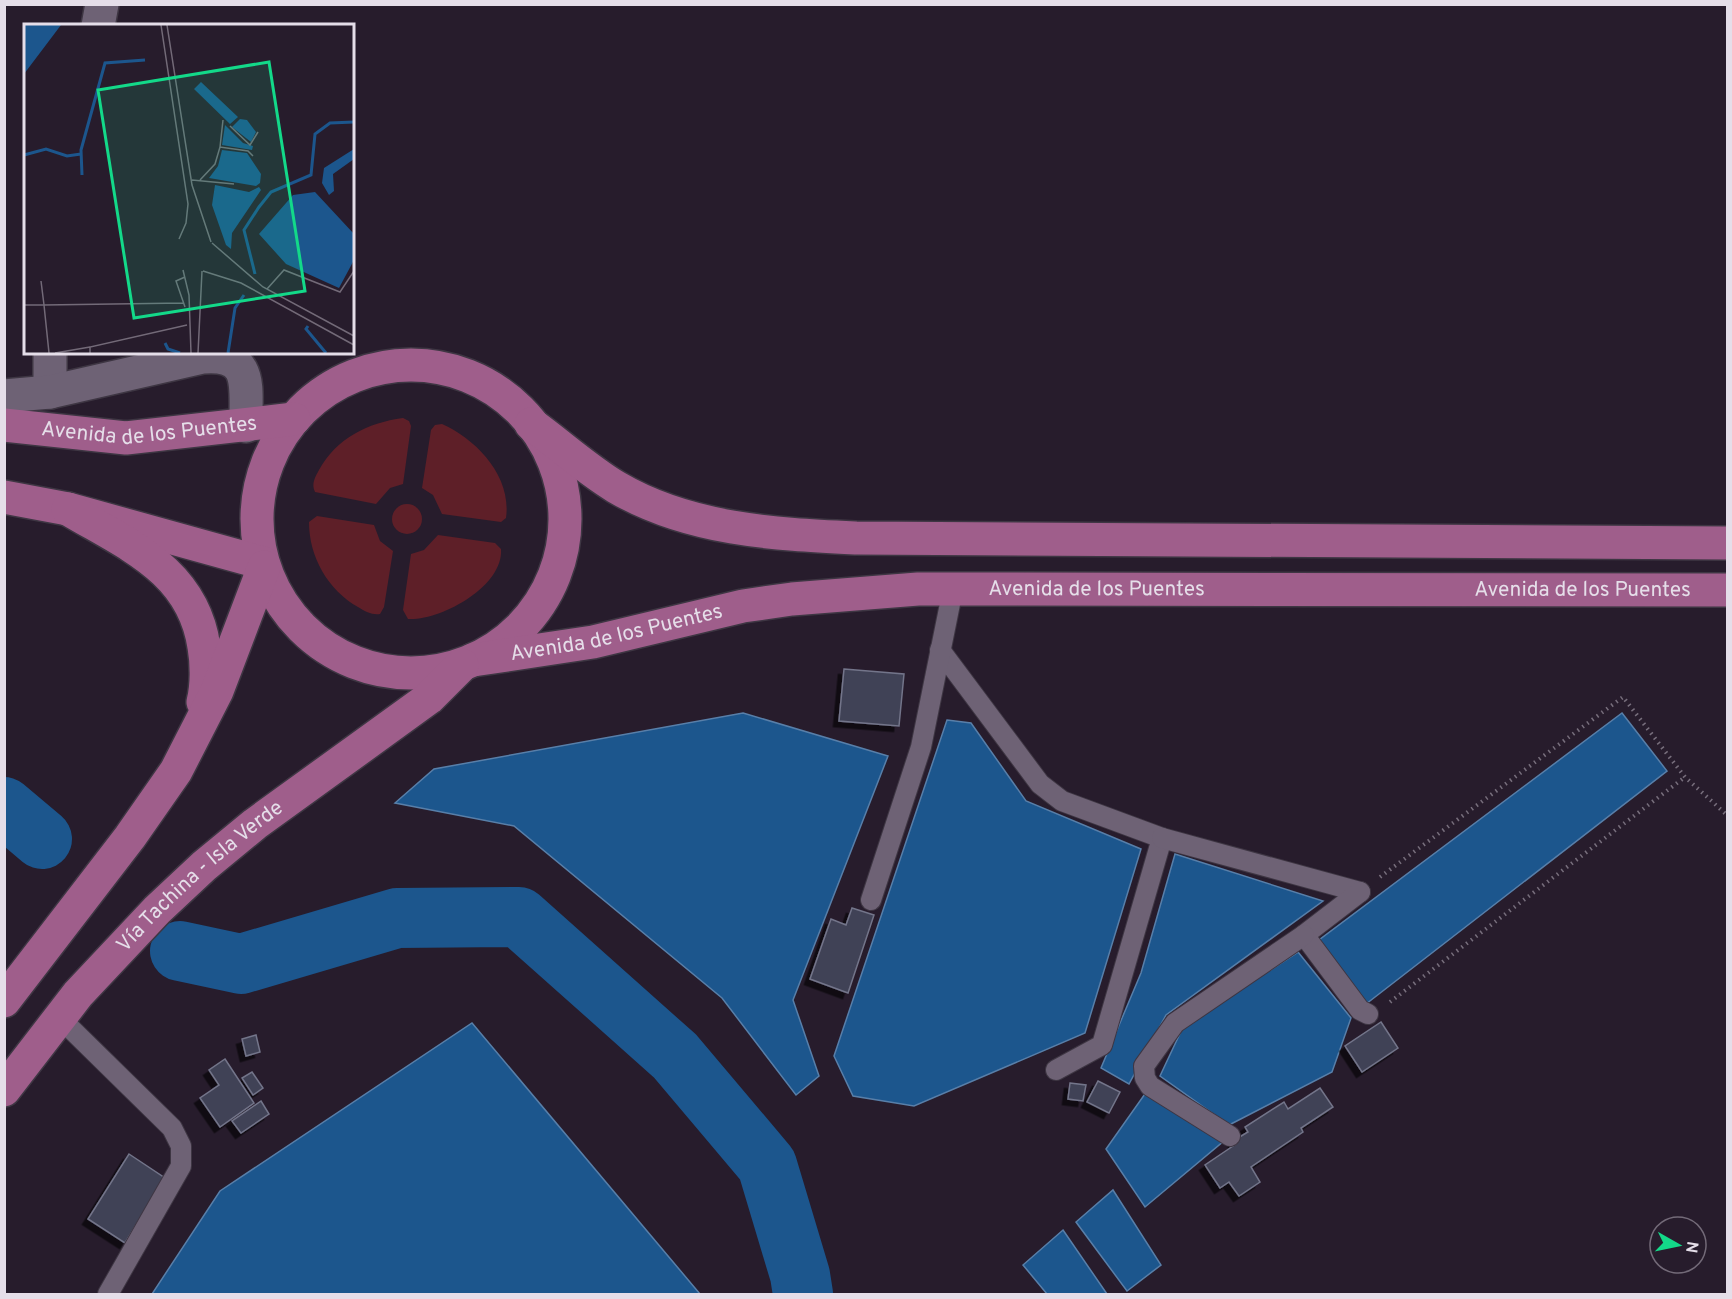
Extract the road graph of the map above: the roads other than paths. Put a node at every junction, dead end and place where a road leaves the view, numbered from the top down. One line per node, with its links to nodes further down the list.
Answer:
1 (102, 4): 2 (street)
2 (98, 24)
3 (50, 354): 4 (street)
4 (50, 392): 5 (street); 9 (street)
5 (4, 396)
6 (294, 419): 7 (main road); 9 (main road, Avenida de los Puentes); 13 (main road)
7 (531, 423): 12 (main road); 17 (main road)
8 (4, 425): 9 (main road, Avenida de los Puentes)
9 (246, 426)
10 (4, 497): 11 (main road)
11 (68, 509): 13 (main road); 18 (main road)
12 (1728, 543)
13 (264, 565): 17 (main road, Avenida de los Puentes); 18 (main road)
14 (953, 589): 15 (main road, Avenida de los Puentes); 16 (lane); 17 (main road, Avenida de los Puentes)
15 (1728, 590)
16 (940, 650): 19 (lane); 20 (lane)
17 (468, 662): 24 (main road, Vía Tachina - Isla Verde)
18 (194, 740): 22 (main road)
19 (1162, 838): 21 (lane); 25 (lane)
20 (871, 900)
21 (1304, 935): 23 (lane); 27 (lane)
22 (4, 1001)
23 (1368, 1014)
24 (60, 1018): 26 (main road, Vía Tachina - Isla Verde); 28 (lane)
25 (1056, 1070)
26 (4, 1090)
27 (1230, 1136)
28 (108, 1294)

